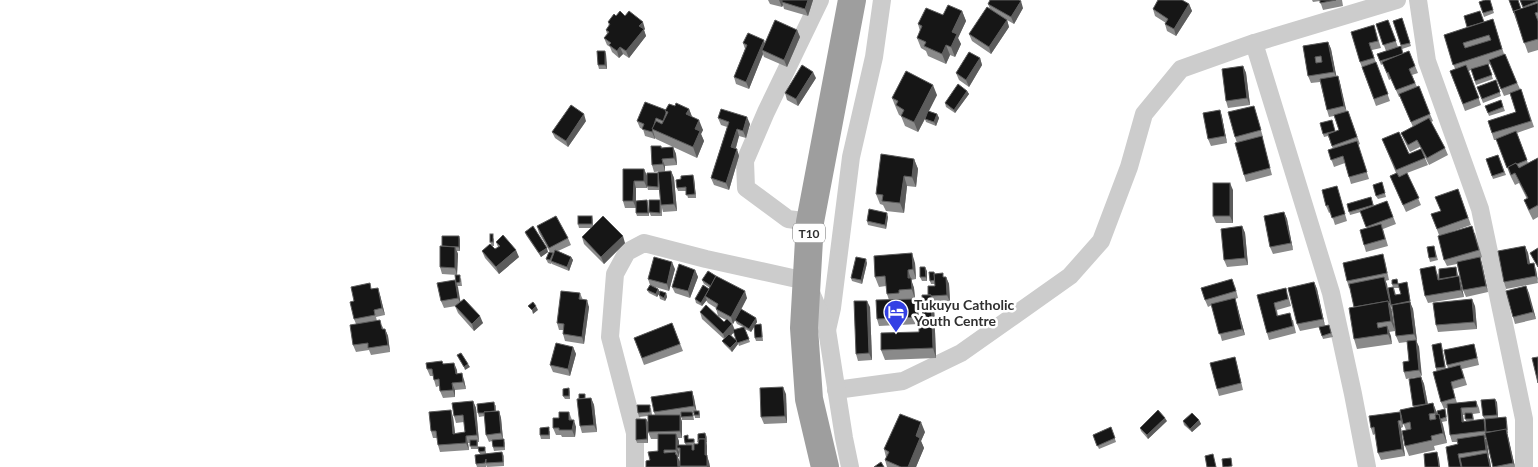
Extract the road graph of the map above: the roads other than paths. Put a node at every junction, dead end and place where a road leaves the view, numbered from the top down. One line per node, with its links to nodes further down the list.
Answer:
1 (820, 0): 9 (street)
2 (852, 0): 7 (highway, T10)
3 (882, 0): 8 (street)
4 (1397, 0): 6 (street)
5 (1418, 0): 17 (street)
6 (1254, 43): 12 (street); 16 (street)
7 (825, 139): 8 (street); 9 (highway, T10)
8 (854, 144): 11 (street)
9 (810, 222): 10 (highway, T10)
10 (806, 281): 11 (street); 13 (street); 14 (highway, T10)
11 (827, 330): 12 (street)
12 (836, 390): 15 (street)
13 (636, 467)
14 (825, 467)
15 (850, 467)
16 (1366, 467)
17 (1524, 467)

